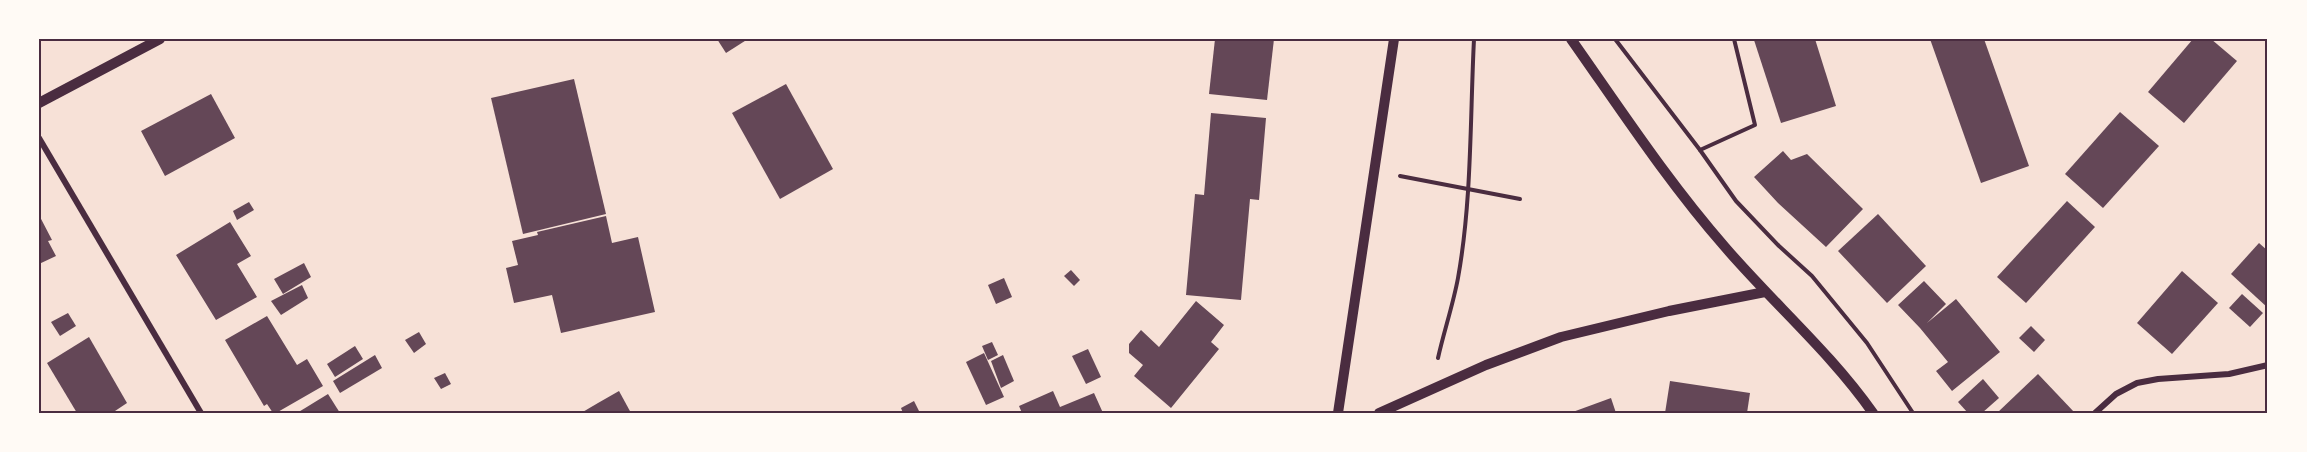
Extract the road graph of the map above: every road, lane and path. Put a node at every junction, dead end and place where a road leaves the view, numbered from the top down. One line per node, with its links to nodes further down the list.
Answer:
1 (160, 39): 7 (street)
2 (1394, 39): 10 (street)
3 (1474, 39): 11 (path)
4 (1571, 39): 13 (street)
5 (1615, 39): 9 (path)
6 (1734, 39): 9 (path)
7 (39, 104)
8 (39, 138): 16 (street)
9 (1700, 150): 20 (path)
10 (1375, 171): 11 (path); 17 (street)
11 (1467, 189): 12 (path); 15 (path)
12 (1520, 199)
13 (1765, 292): 15 (street); 19 (street)
14 (2268, 365): 21 (street)
15 (1429, 391): 18 (street)
16 (201, 413)
17 (1338, 413)
18 (1379, 413)
19 (1873, 413)
20 (1913, 413)
21 (2095, 413)

